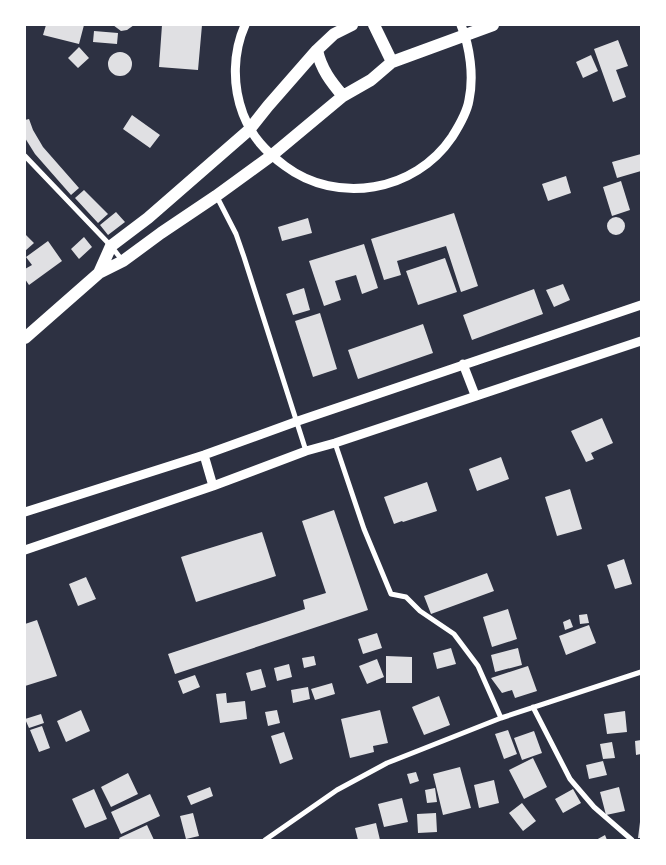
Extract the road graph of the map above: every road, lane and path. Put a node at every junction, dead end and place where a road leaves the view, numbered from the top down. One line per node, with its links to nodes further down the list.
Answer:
1 (245, 25): 9 (street)
2 (352, 25): 6 (highway)
3 (374, 25): 7 (highway)
4 (492, 25): 5 (highway)
5 (463, 30): 7 (highway); 11 (street)
6 (317, 50): 8 (highway); 9 (highway)
7 (392, 62): 8 (highway)
8 (343, 96): 11 (highway)
9 (249, 130): 11 (street); 13 (highway)
10 (25, 156): 13 (street)
11 (271, 156): 12 (highway)
12 (216, 196): 14 (highway); 21 (street)
13 (111, 246): 14 (street); 15 (highway)
14 (124, 261): 15 (highway)
15 (99, 273): 17 (highway)
16 (641, 305): 19 (street)
17 (25, 338)
18 (641, 341): 20 (street)
19 (463, 364): 20 (street); 21 (street)
20 (475, 395): 22 (street)
21 (298, 421): 23 (street); 24 (street)
22 (335, 443): 23 (street); 30 (street)
23 (306, 451): 25 (street)
24 (204, 455): 25 (street); 26 (street)
25 (213, 486): 27 (street)
26 (25, 512)
27 (25, 550)
28 (641, 672): 29 (street)
29 (533, 707): 30 (street); 32 (street)
30 (501, 718): 31 (street)
31 (265, 840)
32 (632, 840)

